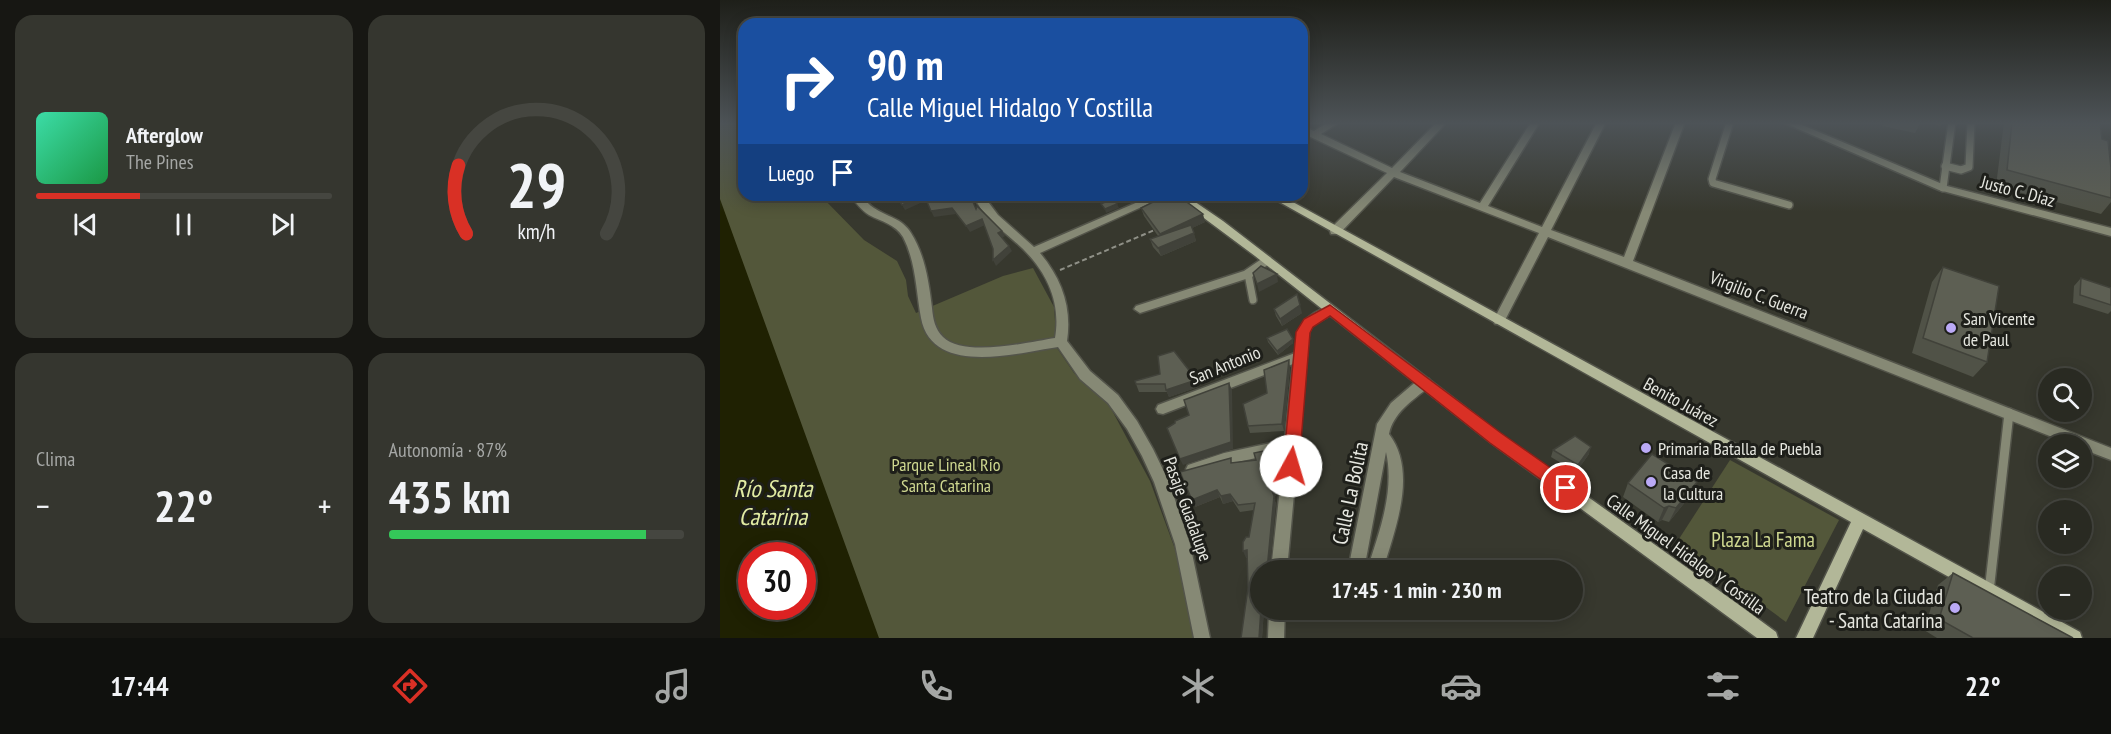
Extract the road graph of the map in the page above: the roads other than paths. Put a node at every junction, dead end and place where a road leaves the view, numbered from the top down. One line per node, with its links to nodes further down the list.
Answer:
1 (1351, 152): 11 (street, Virgilio C. Guerra)
2 (1412, 152): 11 (street)
3 (1518, 152): 19 (street)
4 (1587, 152): 21 (street)
5 (1670, 152): 25 (street)
6 (1721, 152): 18 (lane)
7 (1855, 152): 12 (street, Justo C. Díaz)
8 (1947, 152): 10 (lane)
9 (1970, 152): 10 (lane)
10 (1945, 166): 12 (lane)
11 (1392, 172): 19 (street, Virgilio C. Guerra); 20 (street)
12 (1943, 188): 22 (street, Justo C. Díaz)
13 (861, 201): 31 (street)
14 (982, 201): 23 (street)
15 (1150, 201): 23 (street)
16 (1186, 201): 24 (street, Calle Miguel Hidalgo Y Costilla)
17 (1282, 201): 20 (street, Benito Juárez)
18 (1789, 205)
19 (1482, 207): 21 (street, Virgilio C. Guerra)
20 (1335, 231): 30 (street, Benito Juárez)
21 (1544, 231): 25 (street, Virgilio C. Guerra); 30 (street)
22 (2111, 232)
23 (1034, 251): 31 (street)
24 (1266, 260): 26 (street); 29 (street, Calle Miguel Hidalgo Y Costilla)
25 (1627, 263): 35 (street, Virgilio C. Guerra)
26 (1248, 274): 27 (lane); 28 (street)
27 (1253, 300)
28 (1140, 309)
29 (1330, 310): 32 (street); 33 (street, Calle Miguel Hidalgo Y Costilla)
30 (1499, 321): 42 (street, Benito Juárez)
31 (1061, 342): 48 (street, Pasaje Guadalupe)
32 (1300, 356): 34 (street, San Antonio); 37 (street)
33 (1424, 383): 36 (street); 50 (street, Calle Miguel Hidalgo Y Costilla)
34 (1163, 409)
35 (2009, 413): 38 (street, Virgilio C. Guerra); 46 (lane)
36 (1384, 430): 40 (street, Calle La Bolita); 41 (street)
37 (1293, 444): 39 (street); 43 (street)
38 (2111, 454)
39 (1190, 471)
40 (1368, 504): 41 (street); 44 (street, Calle La Bolita)
41 (1390, 508): 45 (street)
42 (1859, 520): 46 (street, Benito Juárez); 51 (street)
43 (1280, 560)
44 (1358, 560)
45 (1378, 560)
46 (1989, 592): 52 (street, Benito Juárez)
47 (1277, 620): 49 (street)
48 (1202, 638)
49 (1276, 638)
50 (1770, 638)
51 (1804, 638)
52 (2074, 638)

